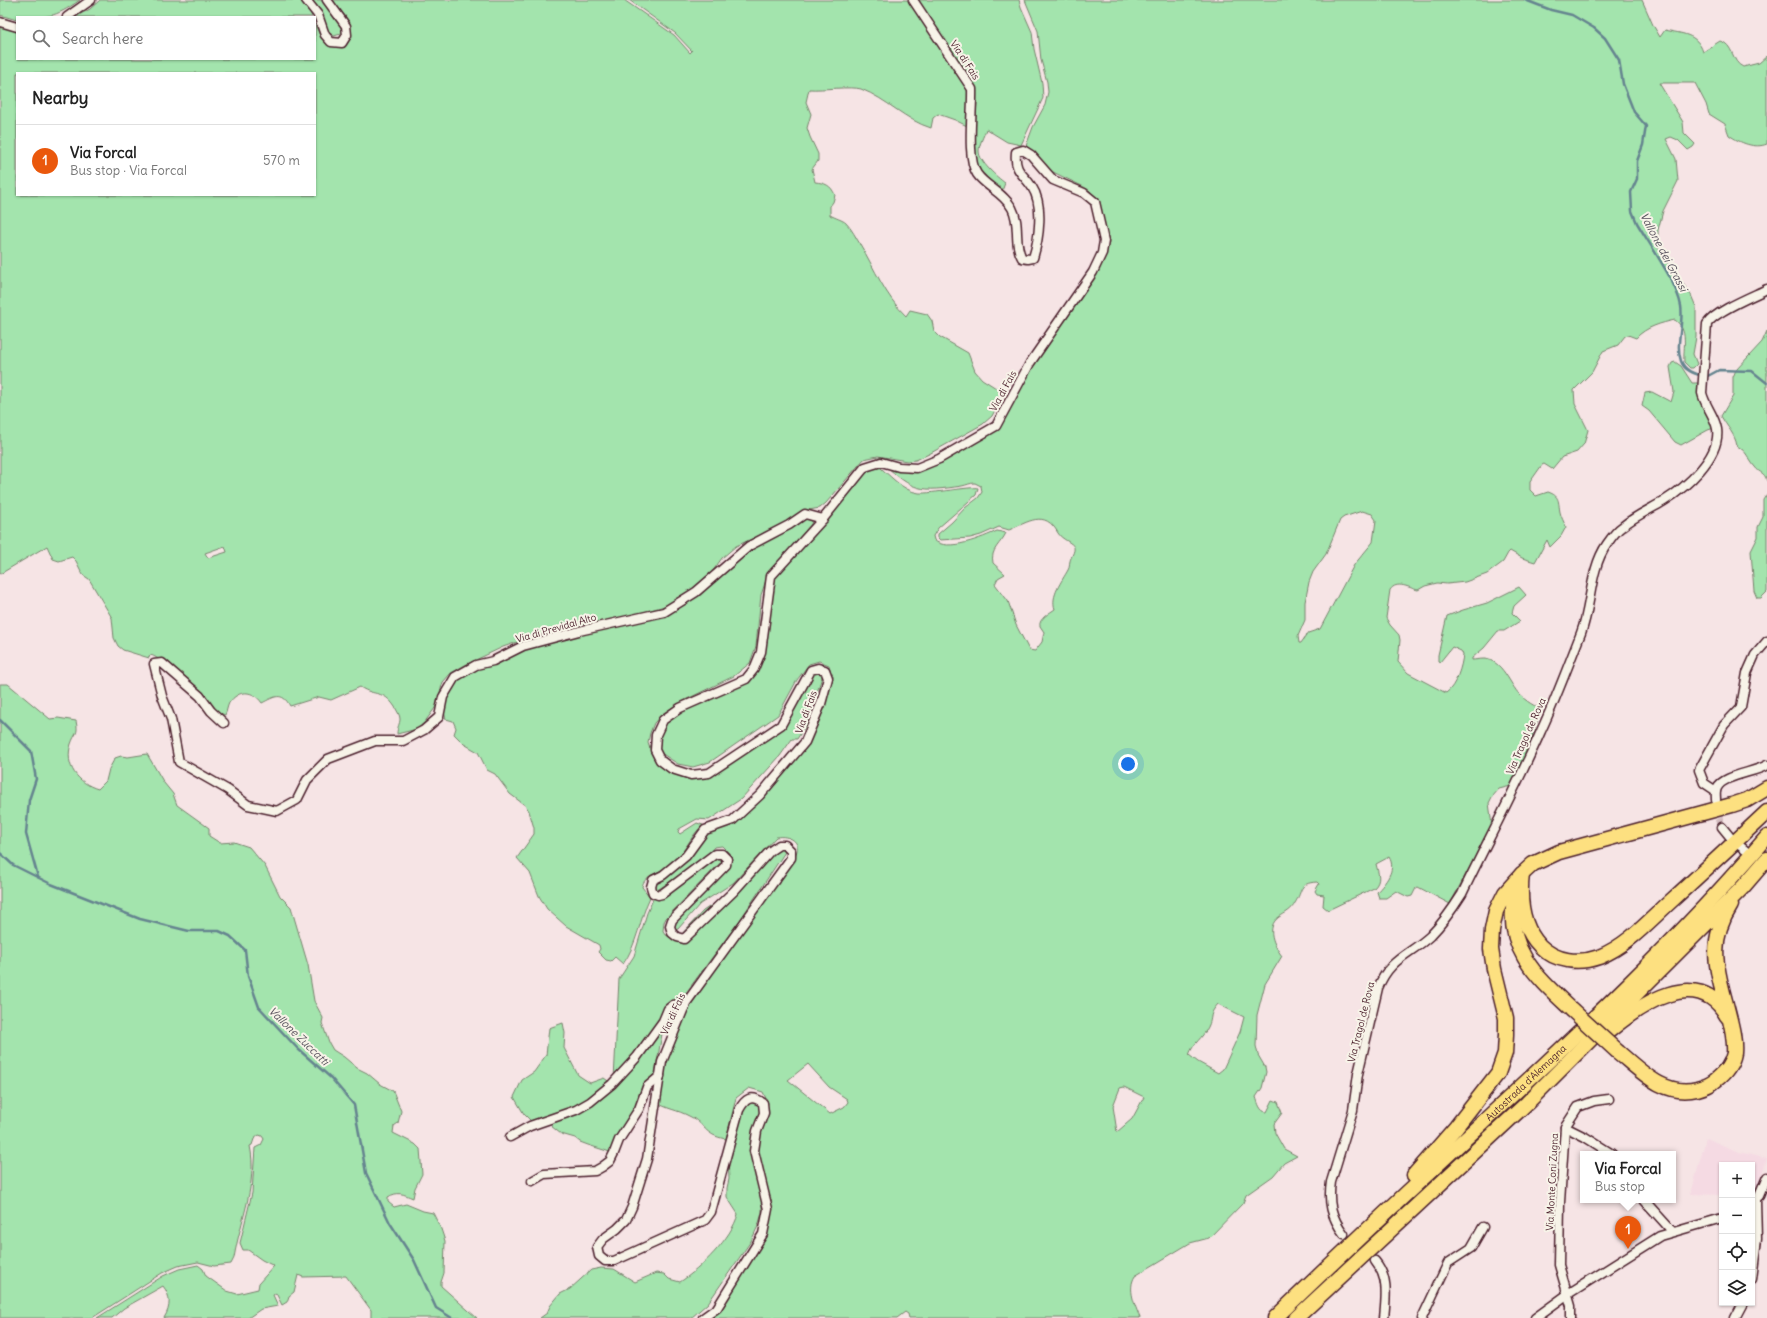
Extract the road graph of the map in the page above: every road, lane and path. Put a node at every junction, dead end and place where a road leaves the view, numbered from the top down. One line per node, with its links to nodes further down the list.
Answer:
1 (91, 0): 5 (street)
2 (306, 0): 3 (street)
3 (327, 0)
4 (913, 0): 9 (street, Via di Fais)
5 (68, 16)
6 (0, 22): 7 (street)
7 (16, 27)
8 (1767, 289): 40 (street, Via Tragol de Rova)
9 (823, 519): 11 (street, Via di Previdal Alto); 23 (street, Via di Fais)
10 (1765, 646): 14 (street)
11 (224, 723)
12 (1767, 765): 14 (street)
13 (1767, 788): 21 (highway)
14 (1716, 792): 15 (street)
15 (1716, 800)
16 (1767, 812): 21 (highway)
17 (1722, 827): 19 (street)
18 (1767, 837): 37 (highway, Autostrada d'Alemagna)
19 (1731, 838)
20 (1767, 859): 22 (highway, Autostrada d'Alemagna)
21 (1522, 874): 24 (highway, bridge); 37 (highway)
22 (1743, 887): 24 (highway); 27 (highway, Autostrada d'Alemagna)
23 (685, 1007): 25 (street, Via di Fais); 29 (street)
24 (1731, 1025): 27 (highway)
25 (660, 1076): 32 (street); 45 (street, Via di Fais)
26 (1609, 1099): 28 (street, Via Monte Coni Zugna)
27 (1527, 1103): 47 (highway, Autostrada d'Alemagna)
28 (1565, 1127): 30 (street); 43 (street, Via Monte Coni Zugna)
29 (510, 1137)
30 (1607, 1151)
31 (1767, 1177): 33 (street)
32 (532, 1180)
33 (1755, 1200)
34 (1647, 1203): 39 (street)
35 (1755, 1214): 42 (street)
36 (1719, 1219): 39 (street)
37 (1369, 1227): 46 (highway, Autostrada d'Alemagna)
38 (1483, 1227): 49 (street)
39 (1672, 1231): 43 (street)
40 (1344, 1234)
41 (1374, 1261): 48 (street)
42 (1753, 1270)
43 (1568, 1294): 50 (street); 51 (street, Via Monte Coni Zugna)
44 (1741, 1306): 52 (street)
45 (704, 1318)
46 (1275, 1318)
47 (1296, 1318)
48 (1384, 1318)
49 (1422, 1318)
50 (1535, 1318)
51 (1571, 1318)
52 (1735, 1318)

